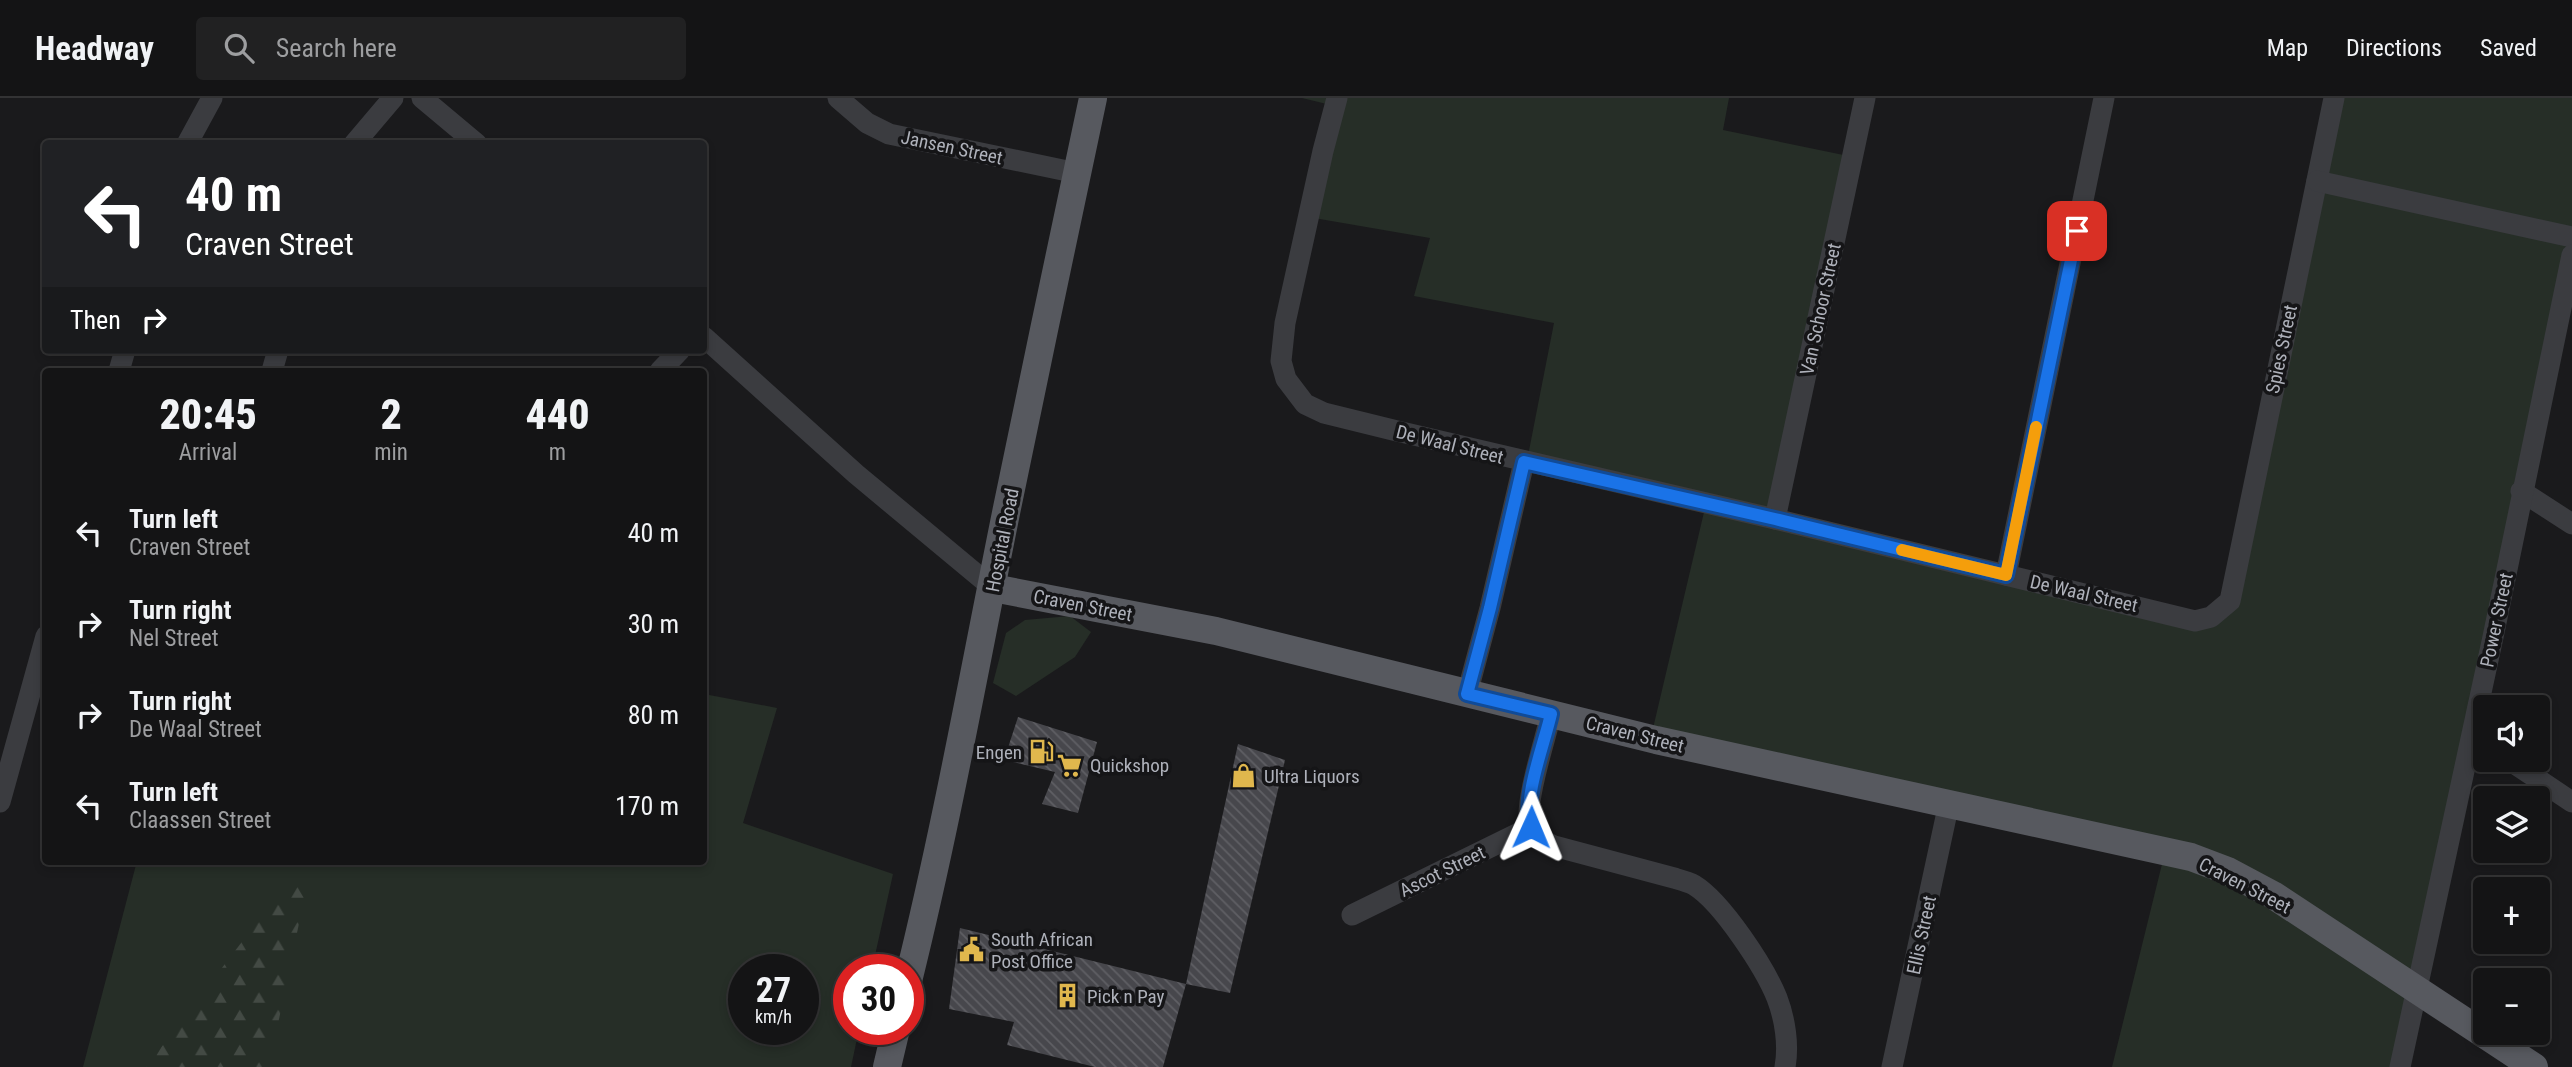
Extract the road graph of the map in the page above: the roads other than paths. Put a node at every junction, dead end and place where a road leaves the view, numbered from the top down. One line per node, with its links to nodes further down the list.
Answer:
1 (212, 98): 10 (street)
2 (393, 98): 11 (street)
3 (422, 98): 12 (street)
4 (838, 98): 13 (street, Jansen Street)
5 (1093, 98): 13 (main road, Hospital Road)
6 (1337, 98): 20 (street, De Waal Street)
7 (1865, 98): 22 (street, Van Schoor Street)
8 (2104, 98): 24 (street)
9 (2334, 98): 14 (street, Spies Street)
10 (189, 140)
11 (357, 140)
12 (472, 140)
13 (1077, 173): 25 (main road, Hospital Road)
14 (2317, 181): 15 (street); 26 (street, Spies Street)
15 (2572, 237)
16 (2572, 255): 21 (street, Power Street)
17 (707, 340): 25 (street, Craven Street)
18 (676, 354): 19 (street)
19 (663, 368)
20 (1524, 462): 22 (street, De Waal Street); 28 (street)
21 (2521, 491): 23 (street); 29 (street, Power Street)
22 (1775, 519): 24 (street, De Waal Street)
23 (2572, 524)
24 (2006, 575): 26 (street, De Waal Street)
25 (993, 588): 28 (main road, Craven Street); 38 (main road, Hospital Road)
26 (2230, 601)
27 (42, 650): 33 (street)
28 (1467, 694): 30 (main road, Craven Street)
29 (2486, 695)
30 (1551, 714): 35 (main road, Craven Street); 36 (street)
31 (2473, 759): 39 (street, Power Street)
32 (2526, 772): 34 (street)
33 (0, 802)
34 (2572, 802)
35 (1949, 803): 39 (main road, Craven Street); 43 (street, Ellis Street)
36 (1531, 827): 37 (street, Ascot Street); 42 (street)
37 (1352, 915)
38 (915, 954)
39 (2416, 990): 44 (street, Power Street); 45 (main road, Craven Street)
40 (892, 1045): 41 (main road)
41 (887, 1067)
42 (1785, 1067)
43 (1892, 1067)
44 (2400, 1067)
45 (2534, 1067)

